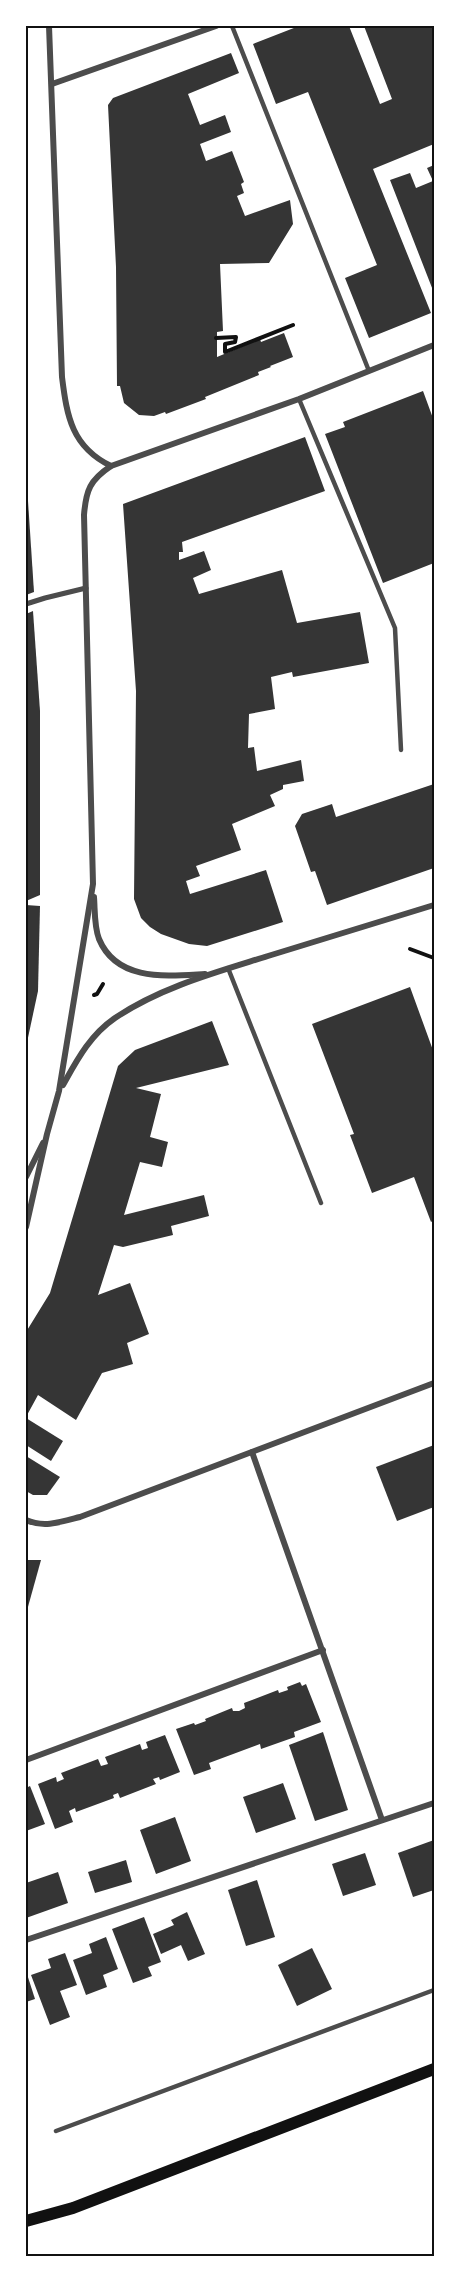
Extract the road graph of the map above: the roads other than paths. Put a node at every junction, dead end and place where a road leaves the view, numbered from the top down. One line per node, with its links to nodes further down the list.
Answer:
1 (50, 26): 4 (street)
2 (216, 26): 4 (street)
3 (232, 26): 6 (lane)
4 (52, 84): 8 (street)
5 (434, 345): 6 (street)
6 (369, 371): 7 (street)
7 (299, 399): 8 (street); 11 (lane)
8 (111, 466): 9 (street)
9 (86, 588): 10 (street); 12 (street)
10 (26, 604)
11 (401, 750)
12 (93, 884): 15 (street); 16 (street)
13 (435, 905): 14 (street)
14 (228, 968): 15 (street); 19 (lane)
15 (209, 974): 16 (street)
16 (59, 1091): 17 (street)
17 (47, 1134): 18 (street); 20 (street)
18 (26, 1177)
19 (321, 1203)
20 (26, 1227)
21 (435, 1383): 22 (street)
22 (252, 1452): 23 (street); 24 (street)
23 (26, 1520)
24 (322, 1650): 25 (street); 27 (street)
25 (26, 1760)
26 (435, 1803): 27 (street)
27 (382, 1820): 28 (street)
28 (26, 1940)
29 (435, 1990): 31 (lane)
30 (435, 2069): 32 (main road)
31 (56, 2131)
32 (26, 2221)

